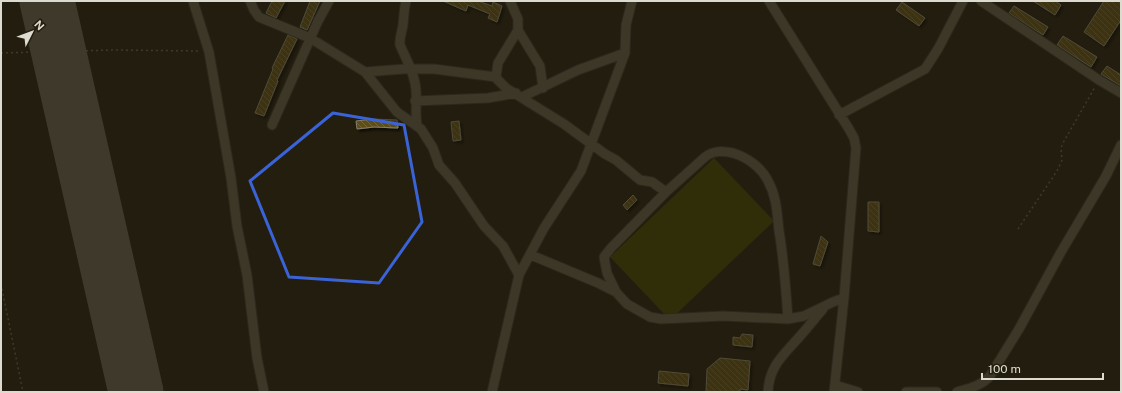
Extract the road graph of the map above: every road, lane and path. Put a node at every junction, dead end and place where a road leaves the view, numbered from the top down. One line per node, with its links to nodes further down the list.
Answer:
1 (193, 1): 13 (lane)
2 (250, 1): 11 (lane)
3 (329, 1): 11 (lane)
4 (406, 1): 15 (lane)
5 (510, 1): 10 (lane)
6 (632, 1): 14 (lane)
7 (963, 1): 23 (lane)
8 (982, 1): 18 (lane)
9 (770, 2): 23 (lane)
10 (518, 30): 17 (lane); 19 (lane)
11 (310, 38): 16 (lane); 24 (lane)
12 (1, 52): 13 (path)
13 (209, 52): 39 (lane)
14 (625, 53): 19 (lane); 26 (lane)
15 (411, 70): 16 (lane); 17 (lane); 22 (lane)
16 (365, 72): 25 (lane)
17 (496, 77): 21 (lane)
18 (1099, 80): 20 (lane); 29 (path)
19 (543, 88): 21 (lane)
20 (1121, 93)
21 (519, 95): 22 (lane); 26 (lane)
22 (415, 101): 25 (lane)
23 (840, 115): 34 (lane)
24 (272, 125)
25 (417, 125): 31 (lane)
26 (592, 143): 28 (lane); 30 (lane)
27 (1121, 146): 45 (lane)
28 (666, 192): 33 (lane); 36 (lane)
29 (1018, 228)
30 (531, 255): 31 (lane); 33 (lane)
31 (519, 275): 40 (lane)
32 (1, 284): 38 (path)
33 (616, 292): 36 (lane)
34 (844, 298): 35 (lane); 37 (lane)
35 (825, 306): 36 (lane); 41 (lane)
36 (788, 319)
37 (834, 388): 42 (lane)
38 (23, 392)
39 (264, 392)
40 (492, 392)
41 (768, 392)
42 (858, 392)
43 (906, 392): 44 (lane)
44 (937, 392)
45 (957, 392)

